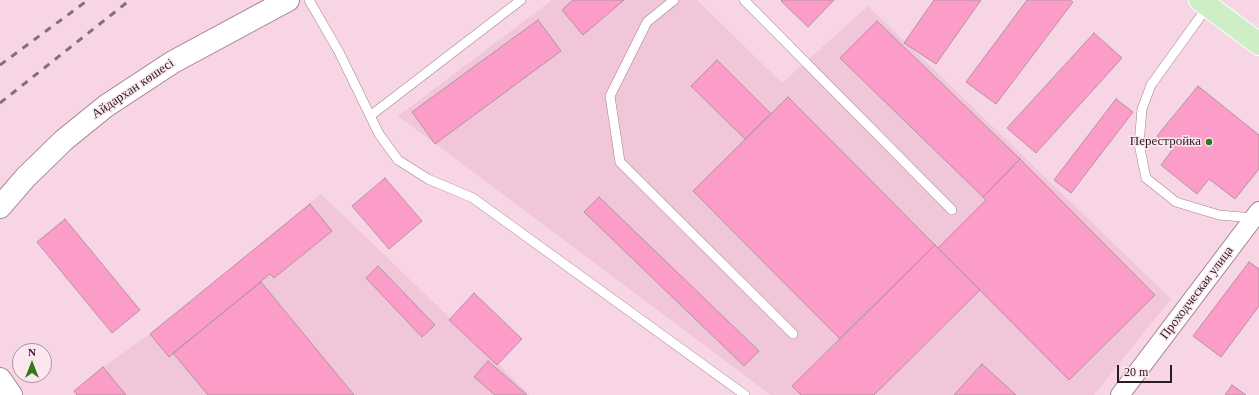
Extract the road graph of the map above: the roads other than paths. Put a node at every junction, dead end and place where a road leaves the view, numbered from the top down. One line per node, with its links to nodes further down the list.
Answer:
1 (288, 0): 9 (street, Айдархан көшесі)
2 (309, 0): 8 (lane)
3 (521, 0): 8 (lane)
4 (674, 0): 12 (lane)
5 (744, 0): 10 (lane)
6 (1204, 3): 7 (main road); 11 (lane)
7 (1259, 44)
8 (370, 116): 15 (lane)
9 (0, 207)
10 (952, 210)
11 (1256, 214): 16 (street, Проходческая улица)
12 (793, 334)
13 (0, 379): 14 (street)
14 (11, 395)
15 (745, 395)
16 (1120, 395)

